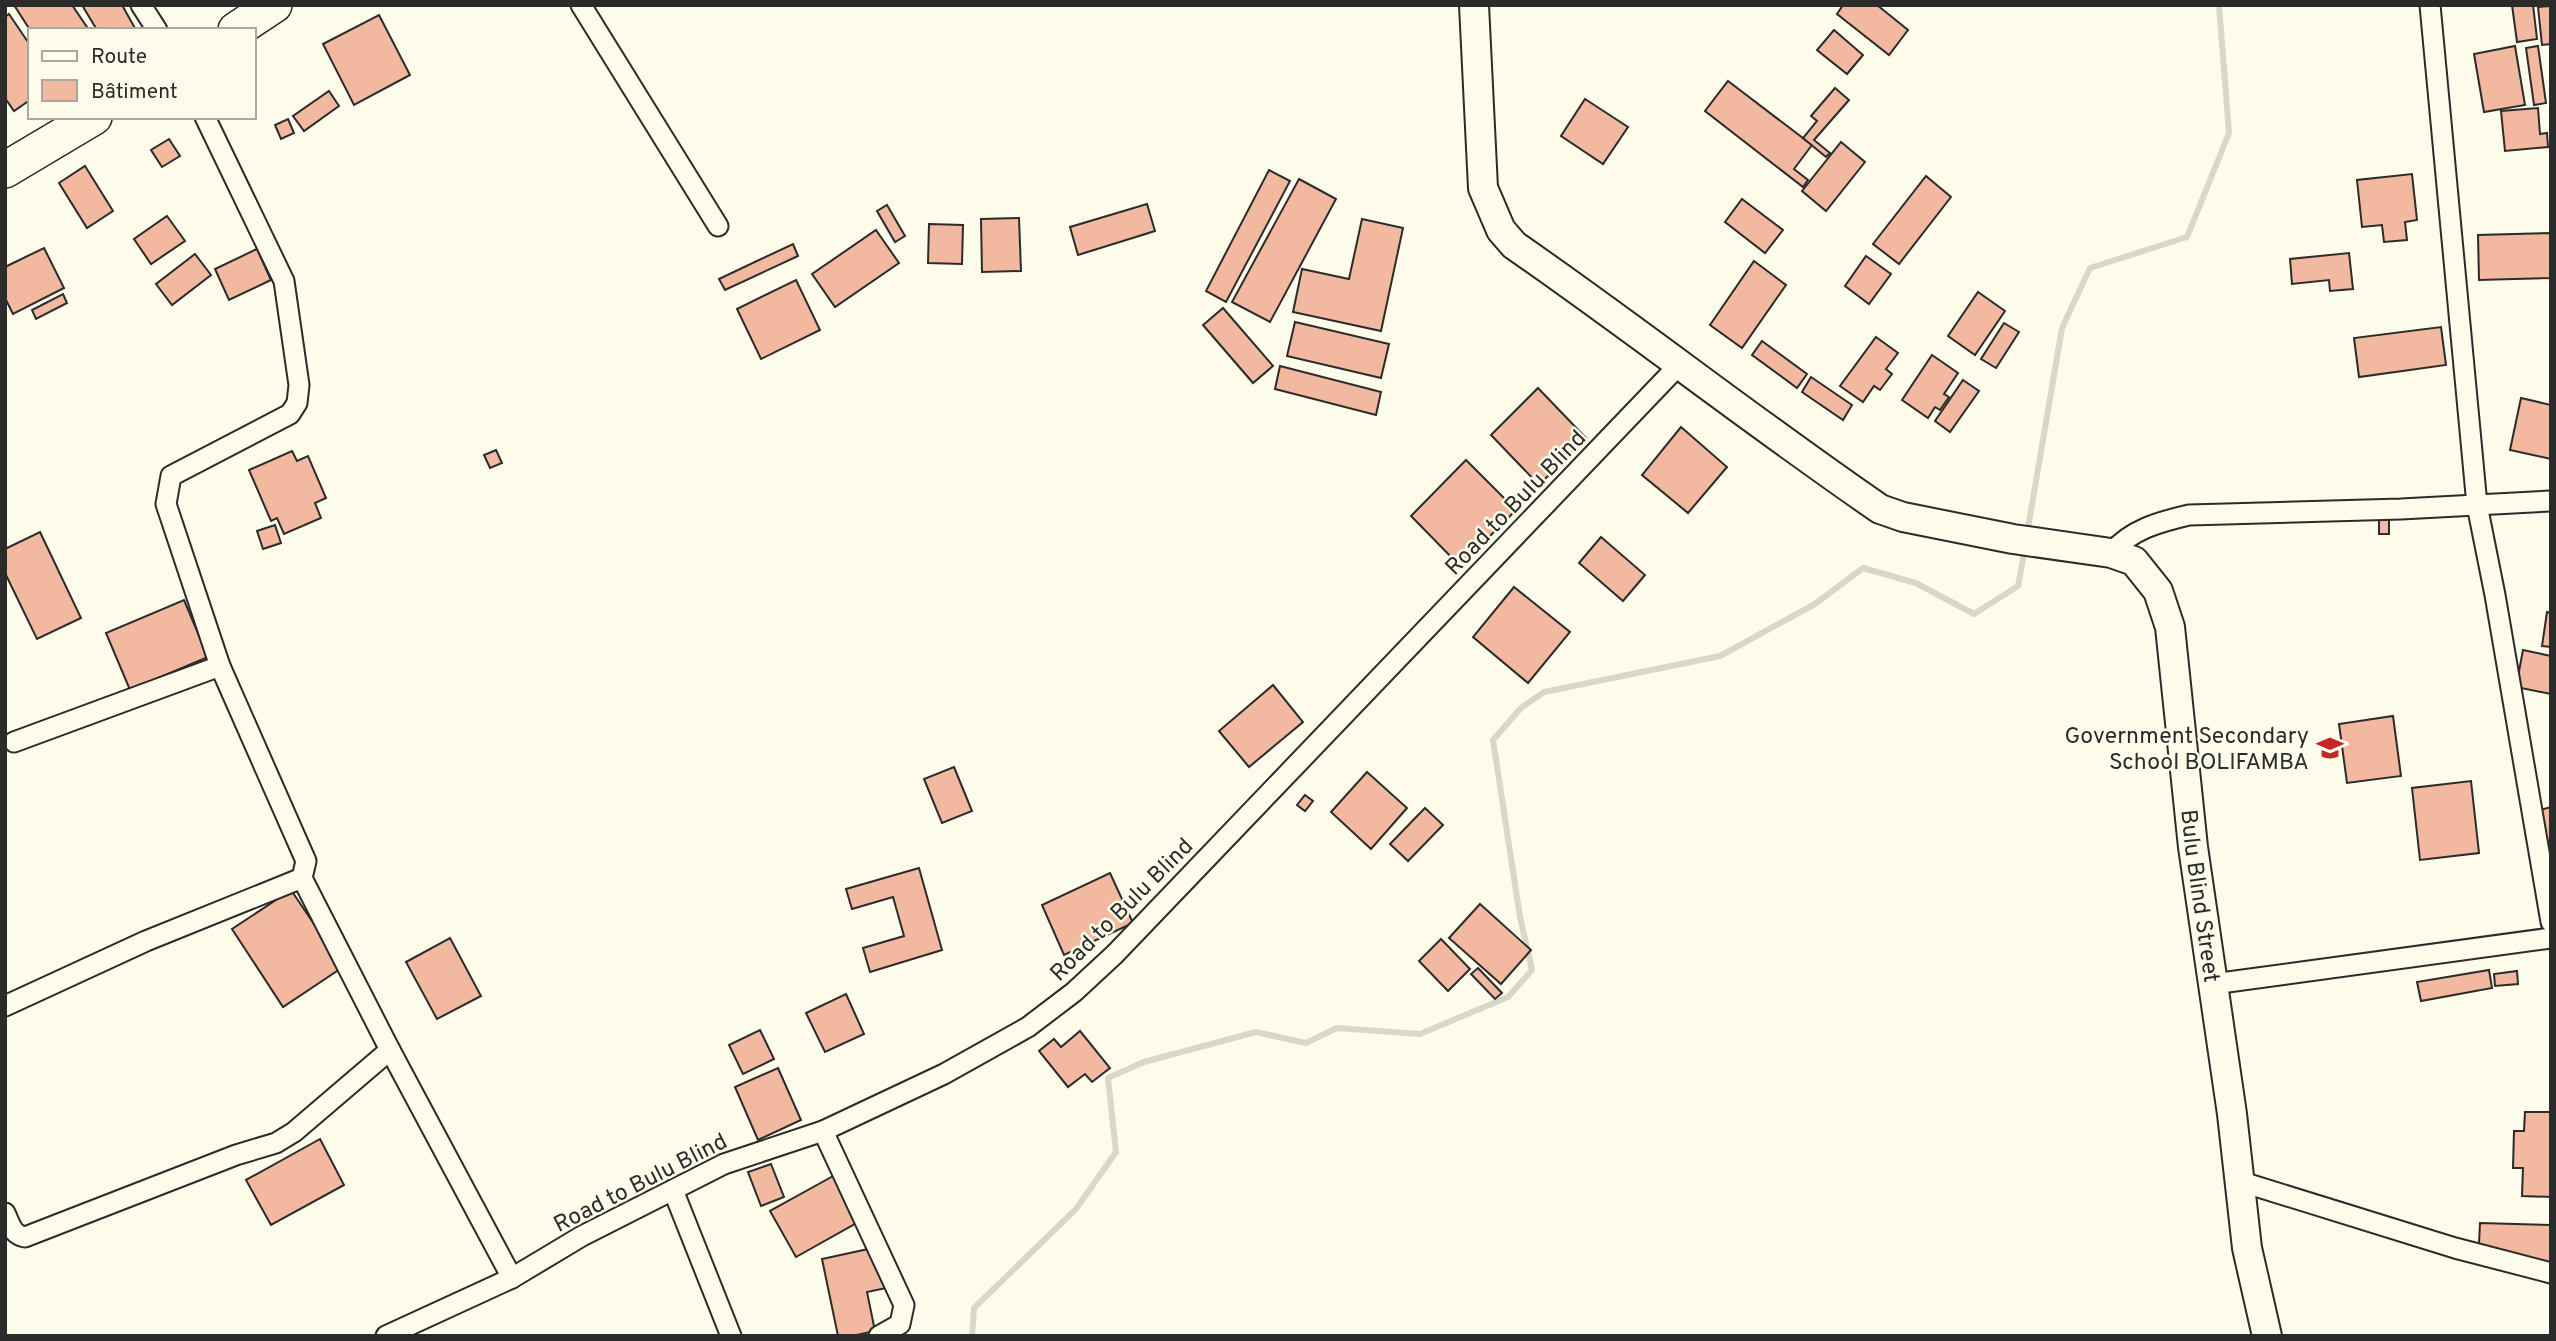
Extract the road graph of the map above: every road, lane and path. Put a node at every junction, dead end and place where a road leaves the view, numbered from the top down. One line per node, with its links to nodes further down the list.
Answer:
1 (141, 5): 6 (street)
2 (274, 5): 7 (highway)
3 (581, 5): 11 (street)
4 (1474, 5): 12 (street, Bulu Blind Street)
5 (2430, 5): 14 (street)
6 (156, 28)
7 (239, 28)
8 (91, 119): 10 (highway)
9 (206, 119): 16 (street)
10 (5, 170)
11 (718, 226)
12 (1679, 365): 15 (street, Bulu Blind Street); 24 (street, Road to Bulu Blind)
13 (2551, 501): 14 (street)
14 (2477, 505): 15 (street); 19 (street)
15 (2111, 554): 21 (street, Bulu Blind Street)
16 (220, 666): 17 (street); 18 (street)
17 (14, 742)
18 (302, 878): 22 (street); 23 (street)
19 (2551, 922)
20 (2551, 938): 21 (street)
21 (2213, 984): 25 (street, Bulu Blind Street)
22 (5, 1006)
23 (390, 1051): 27 (street); 29 (street)
24 (823, 1131): 26 (street, Road to Bulu Blind); 32 (street)
25 (2239, 1181): 28 (street); 33 (street, Bulu Blind Street)
26 (673, 1190): 29 (street, Road to Bulu Blind); 31 (street)
27 (5, 1213)
28 (2551, 1273)
29 (512, 1278): 30 (street, Road to Bulu Blind)
30 (386, 1336)
31 (731, 1336)
32 (878, 1336)
33 (2267, 1336)

